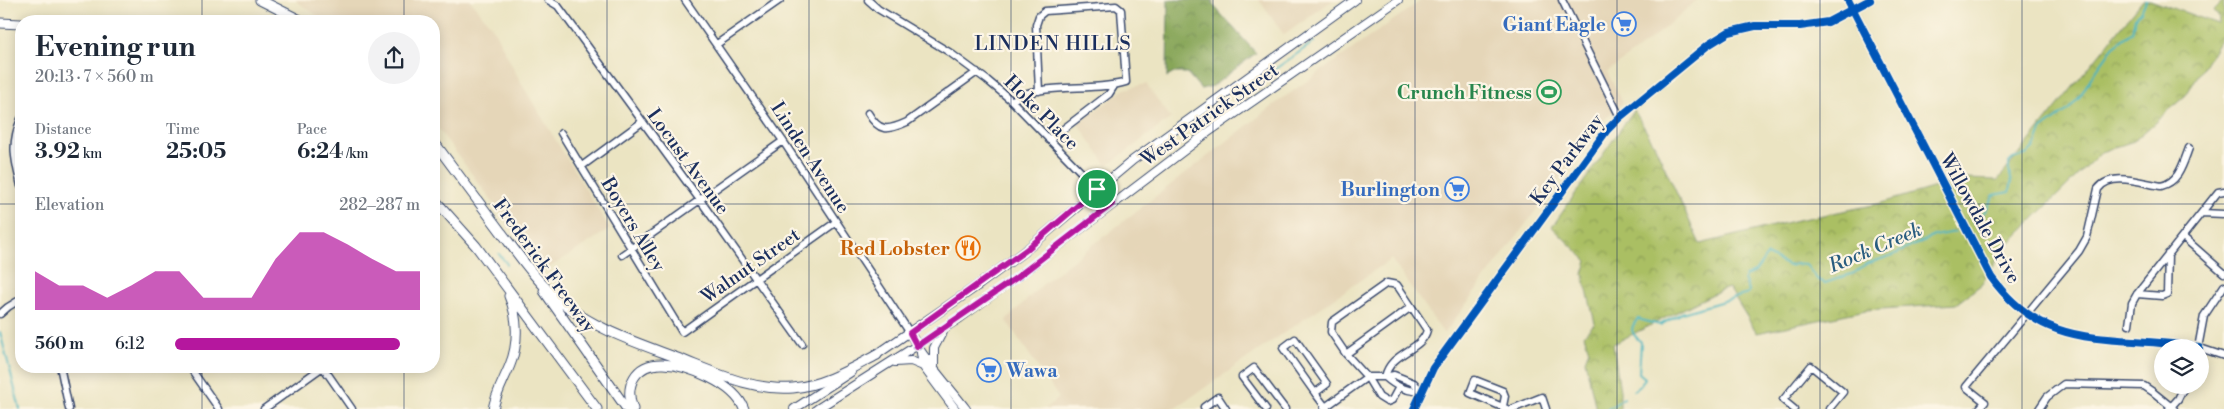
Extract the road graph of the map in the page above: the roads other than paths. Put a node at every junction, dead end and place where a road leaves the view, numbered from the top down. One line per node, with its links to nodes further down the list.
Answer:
1 (260, 0): 12 (highway)
2 (548, 0): 24 (street, Locust Avenue)
3 (685, 0): 17 (street, Linden Avenue)
4 (780, 0): 17 (street)
5 (868, 0): 18 (street, Hoke Place)
6 (1356, 0): 33 (main road, West Patrick Street)
7 (1398, 0): 36 (main road, West Patrick Street)
8 (1562, 0): 23 (street)
9 (1848, 0): 11 (street, Willowdale Drive)
10 (1870, 0): 11 (street, Key Parkway)
11 (1853, 11): 23 (street, Key Parkway); 54 (street, Willowdale Drive)
12 (290, 15)
13 (0, 23): 14 (highway)
14 (11, 23): 15 (highway); 16 (highway)
15 (15, 23)
16 (0, 27)
17 (717, 44): 28 (street, Linden Avenue)
18 (977, 72): 21 (street, Hoke Place); 22 (street)
19 (1114, 86): 20 (street); 20 (street); 27 (street)
20 (1039, 91): 21 (street)
21 (1012, 100): 27 (street, Hoke Place)
22 (868, 112)
23 (1620, 117): 77 (street, Key Parkway)
24 (642, 122): 32 (street); 35 (street, Locust Avenue)
25 (561, 133): 32 (street, Boyers Alley)
26 (15, 137): 31 (street)
27 (1049, 140): 33 (street, Hoke Place)
28 (784, 141): 35 (street); 40 (street, Linden Avenue)
29 (2189, 148): 54 (street)
30 (440, 150): 41 (highway, Frederick Freeway)
31 (15, 160)
32 (582, 166): 43 (street, Boyers Alley)
33 (1097, 189): 36 (street, Hoke Place); 58 (main road, West Patrick Street)
34 (2224, 191): 38 (street)
35 (700, 200): 43 (street); 47 (street, Locust Avenue)
36 (1112, 204): 56 (main road, West Patrick Street)
37 (440, 206): 48 (highway)
38 (2202, 213): 39 (street); 42 (street)
39 (2224, 214)
40 (836, 222): 47 (street, Walnut Street); 58 (street, Linden Avenue)
41 (502, 233): 65 (highway); 90 (highway, Frederick Freeway)
42 (2183, 237): 44 (street); 46 (street)
43 (632, 249): 45 (street); 57 (street, Boyers Alley)
44 (2168, 254): 50 (street); 50 (street)
45 (622, 255)
46 (2224, 274)
47 (756, 279): 57 (street, Walnut Street); 61 (street, Locust Avenue)
48 (505, 284): 88 (highway); 89 (highway)
49 (2224, 286): 59 (street)
50 (2137, 294): 55 (street)
51 (15, 303): 53 (street)
52 (1411, 307): 64 (street); 64 (street); 75 (street)
53 (0, 314)
54 (2027, 315): 60 (street, Willowdale Drive); 105 (street)
55 (2129, 325)
56 (946, 327): 62 (main road, West Patrick Street); 69 (main road)
57 (682, 332)
58 (910, 333): 62 (main road); 65 (main road, West Patrick Street)
59 (2200, 339)
60 (2154, 341)
61 (802, 344)
62 (919, 349): 67 (main road, West Patrick Street); 68 (main road); 69 (main road)
63 (2209, 351): 66 (street, Willowdale Drive)
64 (1346, 354): 74 (street)
65 (877, 355): 93 (main road, West Patrick Street)
66 (2224, 356)
67 (890, 362): 68 (main road); 94 (main road, West Patrick Street)
68 (924, 366): 95 (main road)
69 (934, 366): 96 (main road)
70 (61, 373): 84 (street)
71 (194, 373): 85 (street)
72 (313, 373): 86 (street)
73 (328, 373): 87 (street)
74 (1368, 377): 75 (street); 76 (street); 81 (street)
75 (1385, 378): 76 (street); 77 (street)
76 (1399, 387): 77 (street)
77 (1421, 391): 100 (street, Key Parkway)
78 (1315, 393): 78 (street); 81 (street)
79 (2180, 394): 83 (street)
80 (1203, 408): 97 (street)
81 (1325, 408)
82 (1505, 408): 82 (street)
83 (2171, 408): 106 (street)
84 (69, 409)
85 (220, 409)
86 (264, 409)
87 (352, 409)
88 (492, 409)
89 (597, 409)
90 (627, 409)
91 (633, 409): 92 (highway)
92 (744, 409)
93 (794, 409)
94 (817, 409)
95 (954, 409)
96 (966, 409)
97 (1226, 409)
98 (1266, 409): 99 (street)
99 (1285, 409)
100 (1414, 409)
101 (1512, 409): 102 (street)
102 (1546, 409)
103 (1794, 409): 104 (street)
104 (1829, 409)
105 (1979, 409)
106 (2039, 409)

